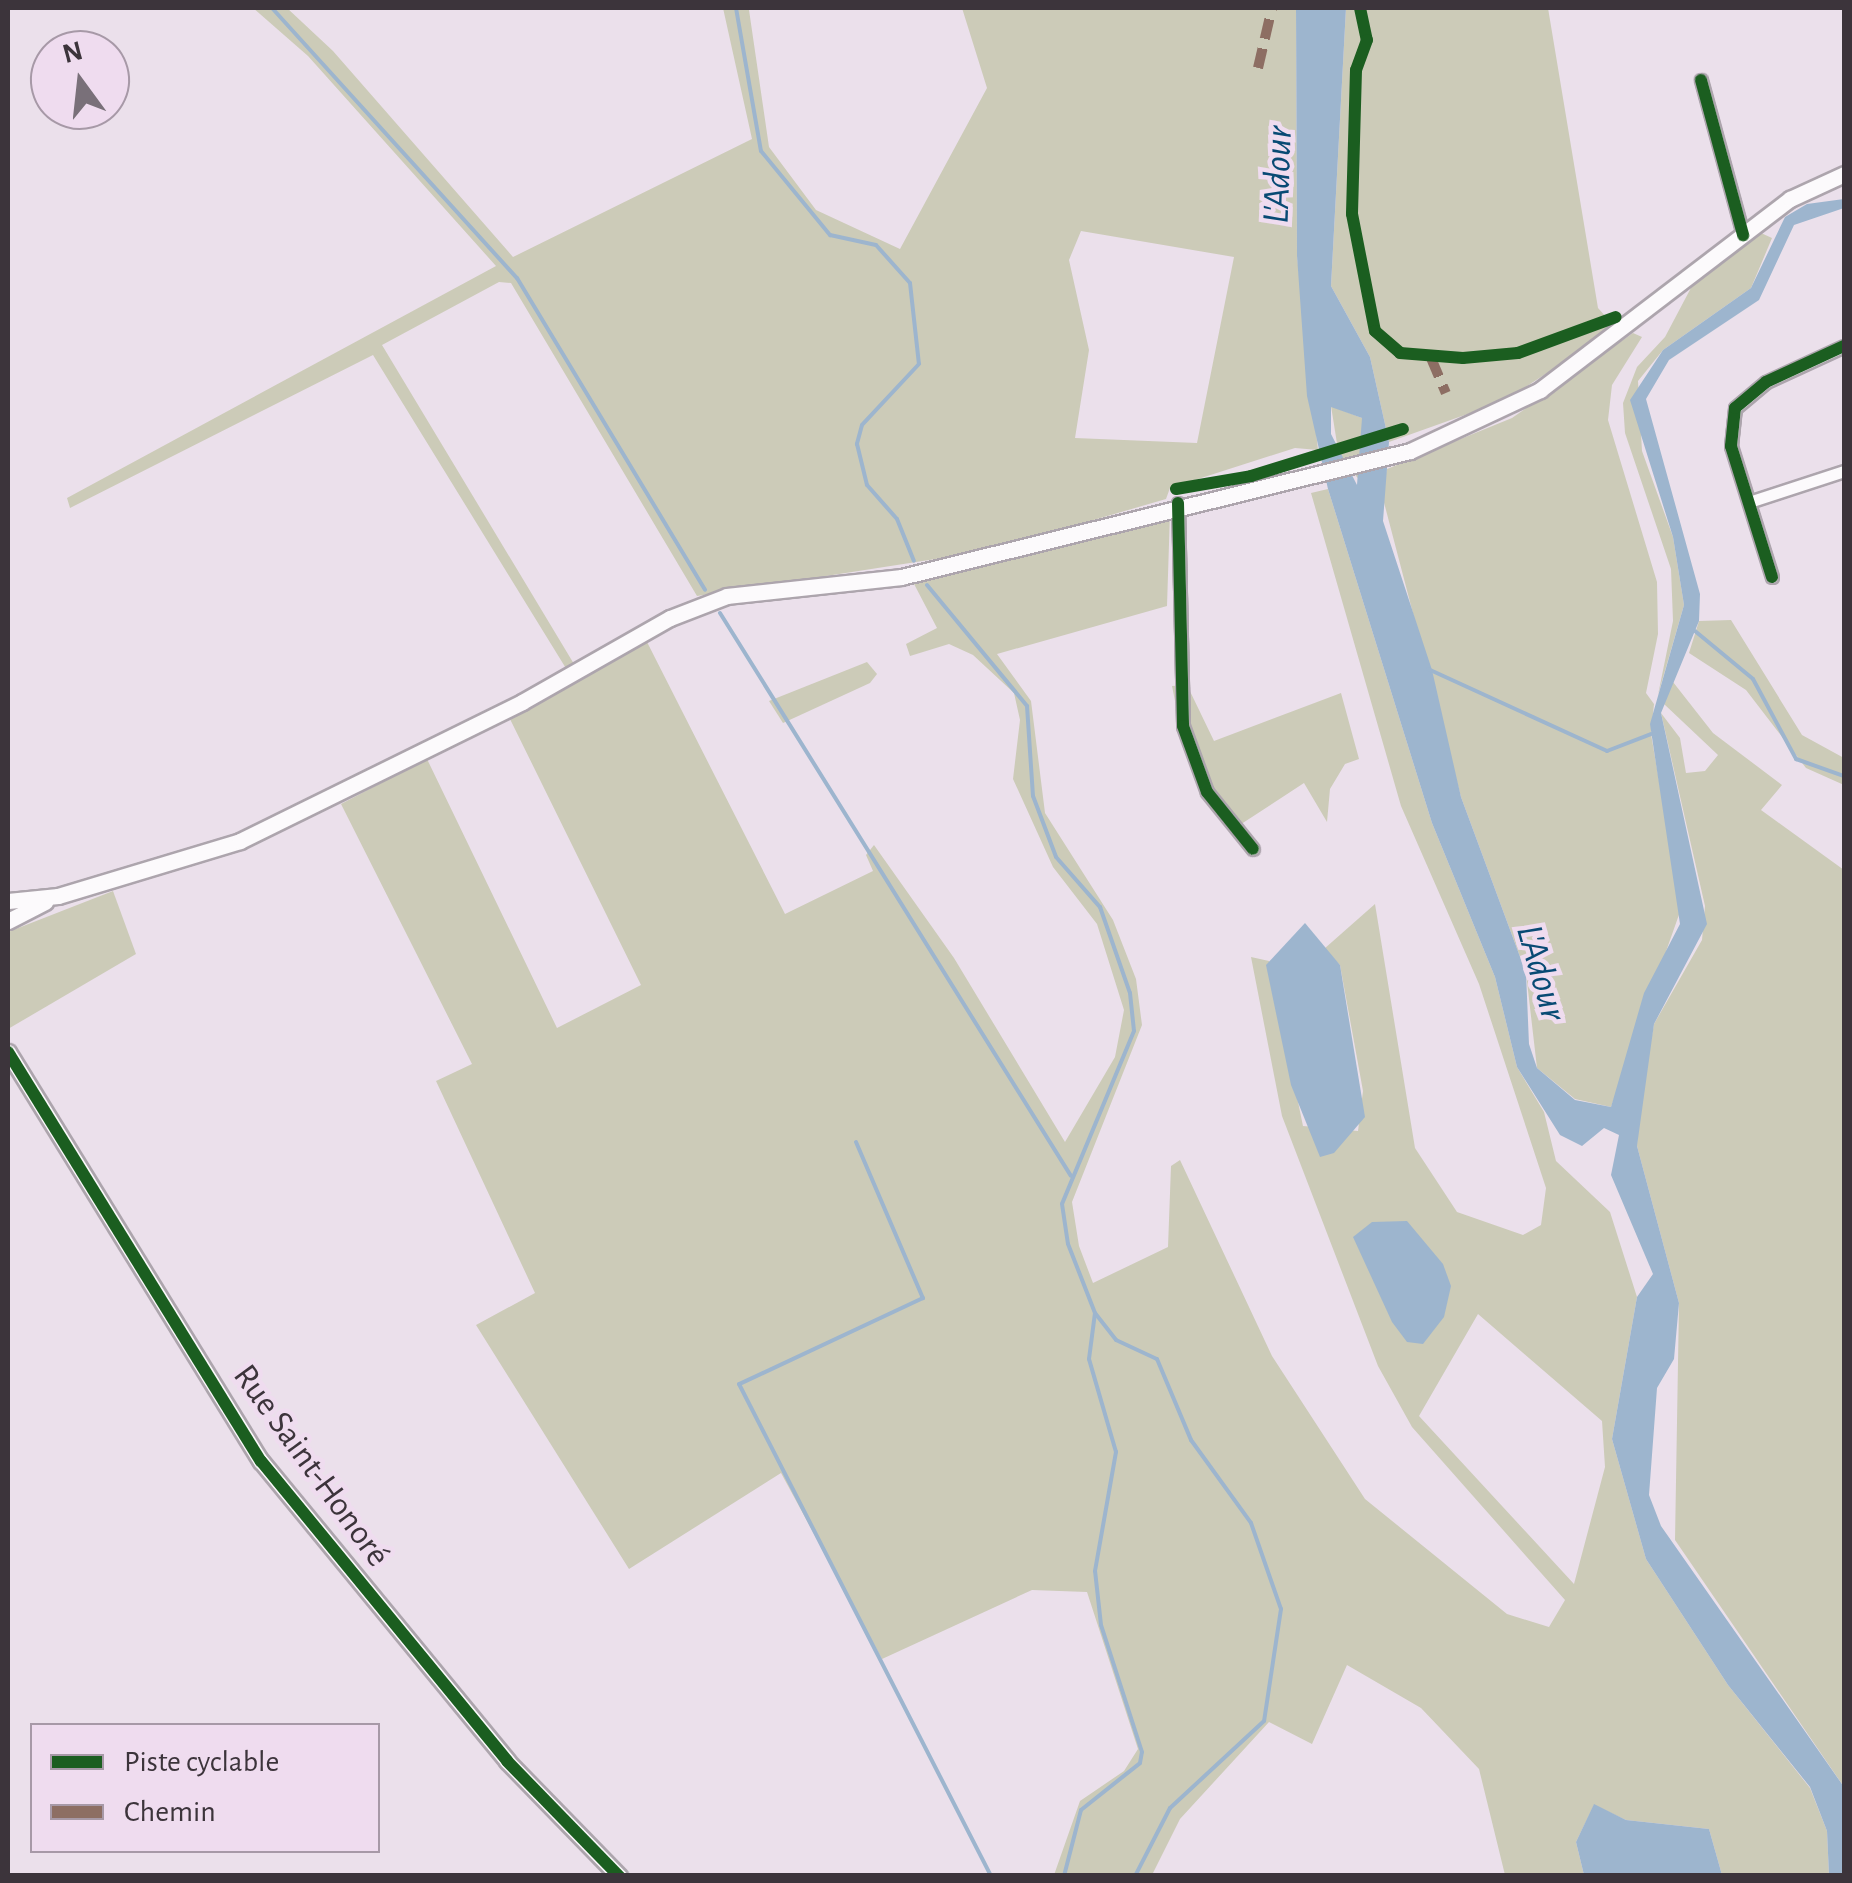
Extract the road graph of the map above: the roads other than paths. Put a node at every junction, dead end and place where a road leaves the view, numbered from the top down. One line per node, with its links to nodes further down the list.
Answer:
1 (1702, 80): 3 (street)
2 (1844, 174): 3 (main road)
3 (1742, 235): 7 (main road)
4 (1844, 346): 6 (street)
5 (1844, 472): 6 (street)
6 (1749, 502): 8 (street)
7 (1178, 503): 9 (street); 10 (main road)
8 (1772, 577)
9 (1253, 850)
10 (58, 896): 11 (main road); 12 (main road)
11 (8, 900)
12 (8, 921)
13 (8, 1052): 14 (main road, Rue Saint-Honoré)
14 (619, 1876)

